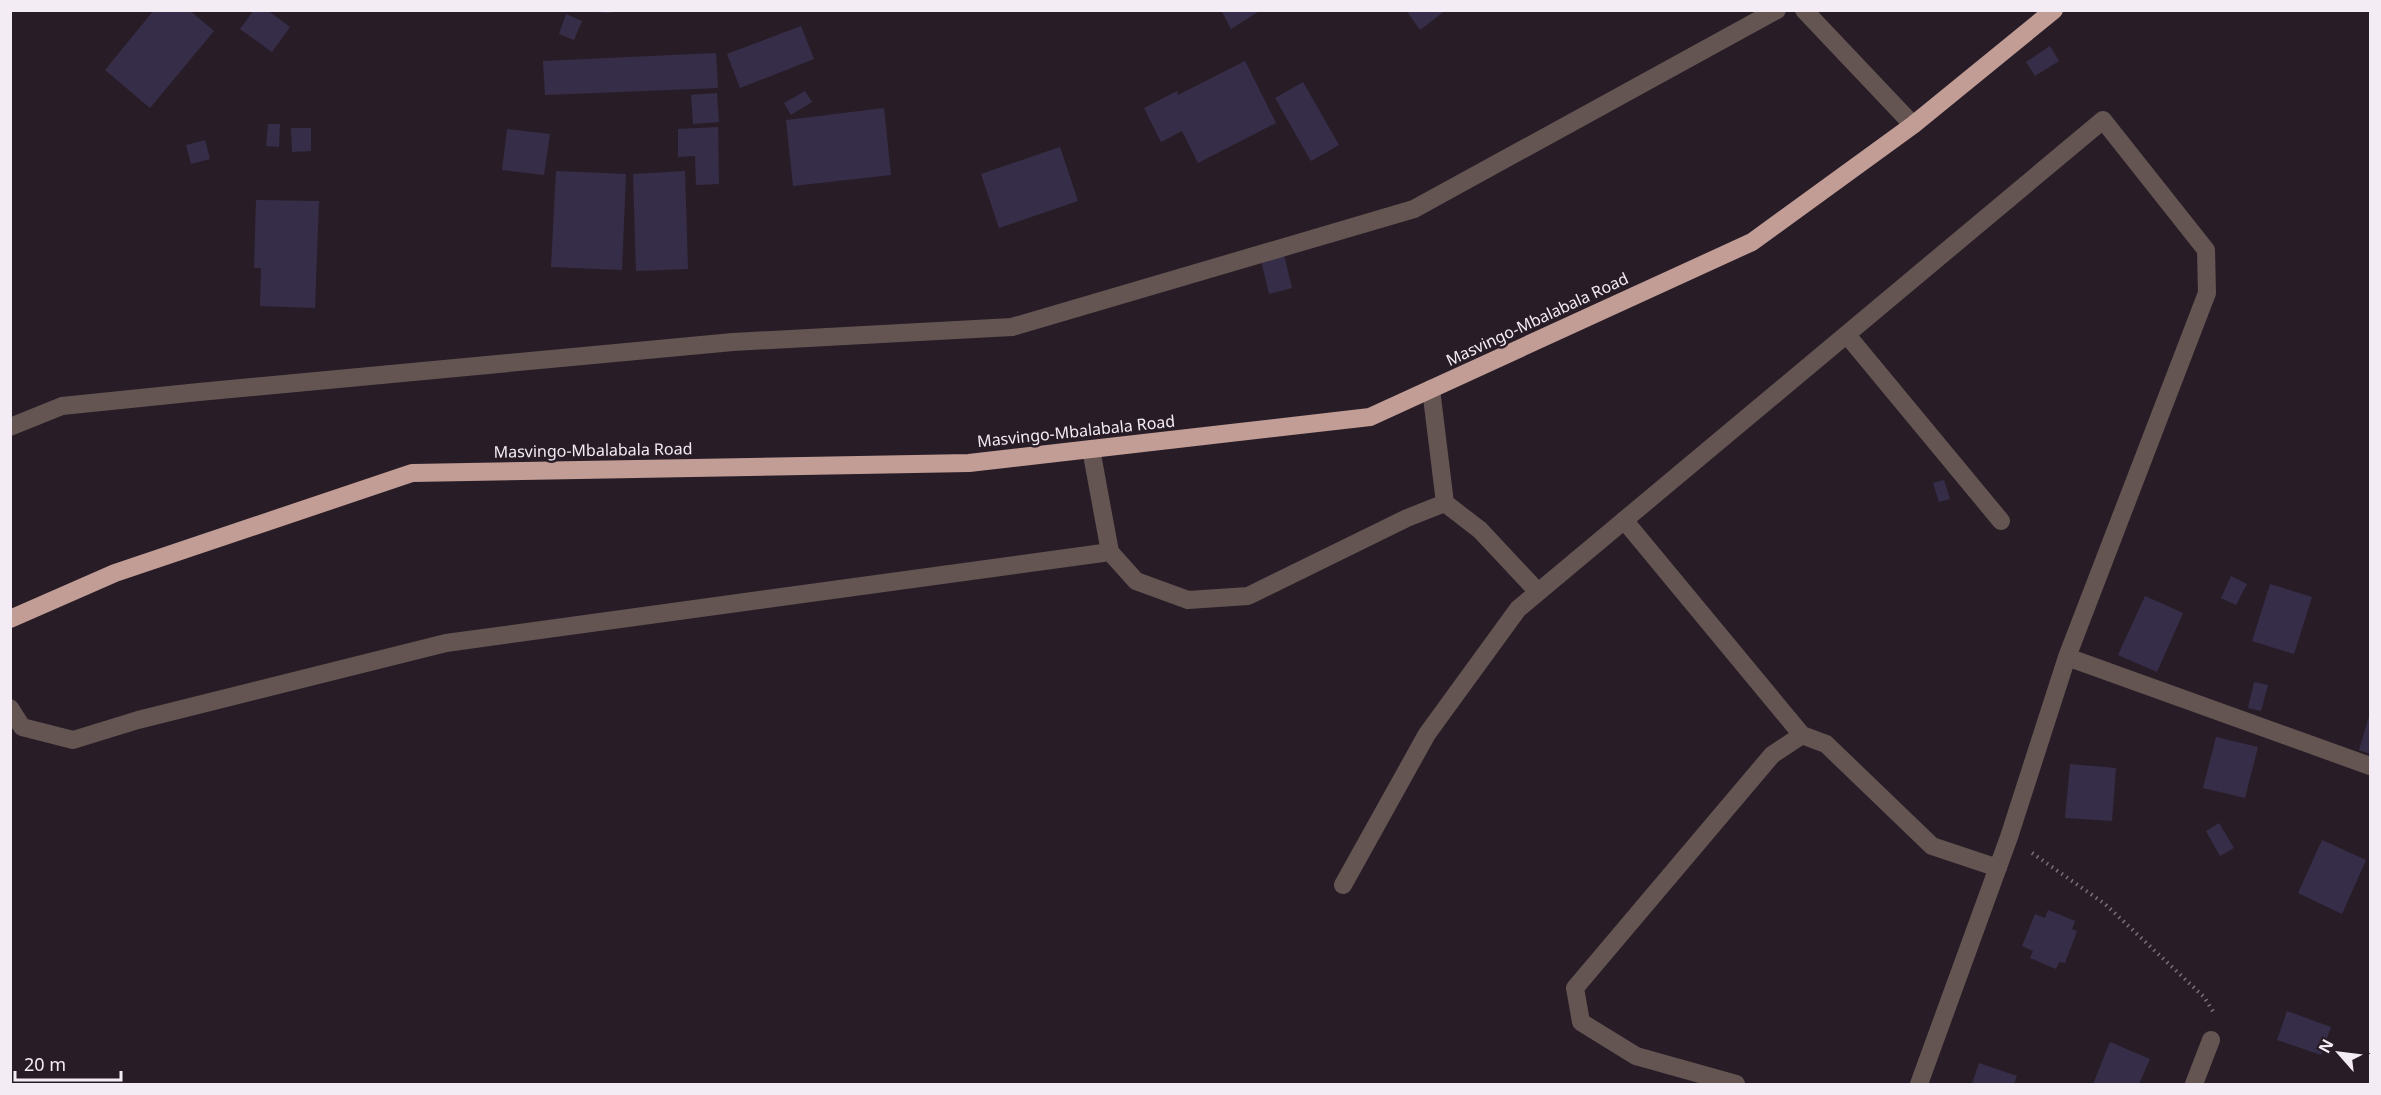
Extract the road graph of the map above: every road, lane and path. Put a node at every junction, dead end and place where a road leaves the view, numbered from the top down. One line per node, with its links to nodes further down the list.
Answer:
1 (1777, 10): 7 (street)
2 (1804, 10): 4 (street)
3 (2054, 10): 4 (highway, Masvingo-Mbalabala Road)
4 (1913, 125): 6 (highway, Masvingo-Mbalabala Road)
5 (1847, 335): 10 (street); 11 (street); 15 (street)
6 (1431, 389): 8 (highway, Masvingo-Mbalabala Road); 9 (street)
7 (10, 427)
8 (1091, 449): 12 (street); 14 (highway, Masvingo-Mbalabala Road)
9 (1445, 502): 12 (street); 13 (street)
10 (1624, 520): 13 (street); 17 (street)
11 (2001, 521)
12 (1110, 552): 16 (street)
13 (1539, 592): 21 (street)
14 (10, 619)
15 (2067, 657): 18 (street); 19 (street)
16 (10, 708)
17 (1802, 735): 20 (street); 23 (street)
18 (2370, 766)
19 (2009, 837): 20 (street); 22 (path)
20 (1998, 868): 24 (street)
21 (1343, 885)
22 (2211, 1040): 25 (street)
23 (1736, 1084)
24 (1919, 1084)
25 (2194, 1084)

